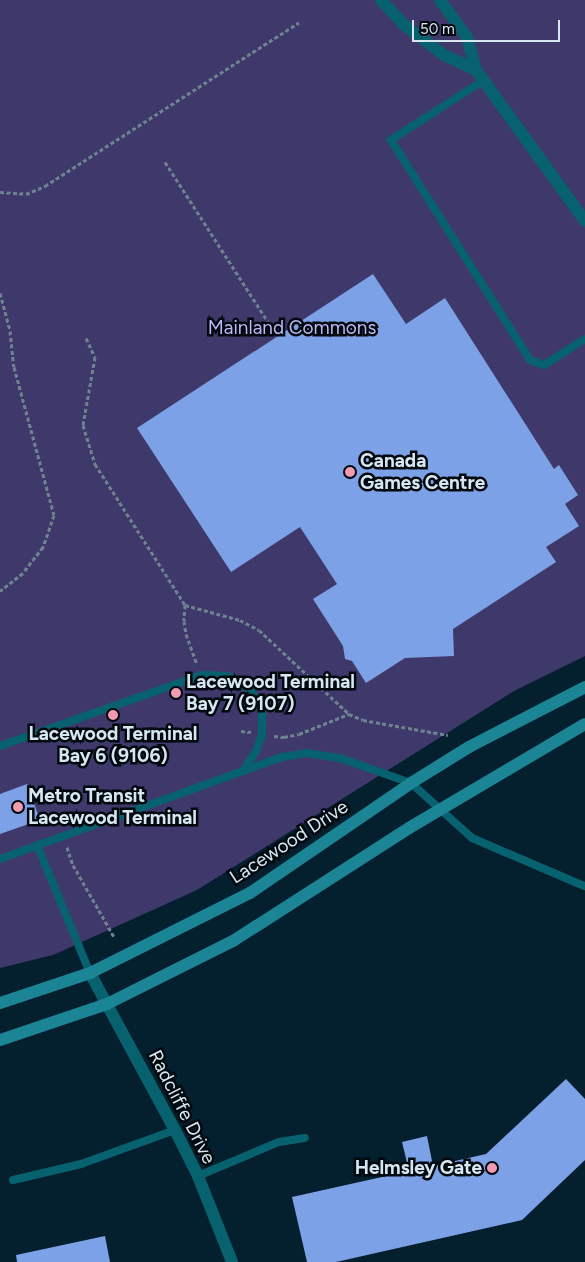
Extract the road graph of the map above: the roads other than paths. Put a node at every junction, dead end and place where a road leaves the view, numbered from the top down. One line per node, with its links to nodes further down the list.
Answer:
1 (380, 0): 3 (street)
2 (440, 0): 3 (street)
3 (480, 75): 4 (street); 5 (lane)
4 (585, 221)
5 (585, 339)
6 (585, 686): 10 (main road, Lacewood Drive)
7 (585, 724): 11 (main road)
8 (0, 746): 9 (lane)
9 (243, 771): 10 (lane); 12 (lane)
10 (411, 783): 11 (lane); 15 (main road, Lacewood Drive)
11 (440, 809): 14 (lane); 17 (main road)
12 (37, 845): 13 (lane); 15 (lane)
13 (0, 859)
14 (584, 886)
15 (90, 973): 16 (main road, Lacewood Drive); 17 (street, Radcliffe Drive)
16 (0, 1003)
17 (107, 1004): 18 (main road); 19 (street, Radcliffe Drive)
18 (0, 1040)
19 (175, 1130): 21 (street, Radcliffe Drive); 22 (lane)
20 (305, 1138): 21 (lane)
21 (198, 1176): 23 (street, Radcliffe Drive)
22 (13, 1180)
23 (232, 1262)

